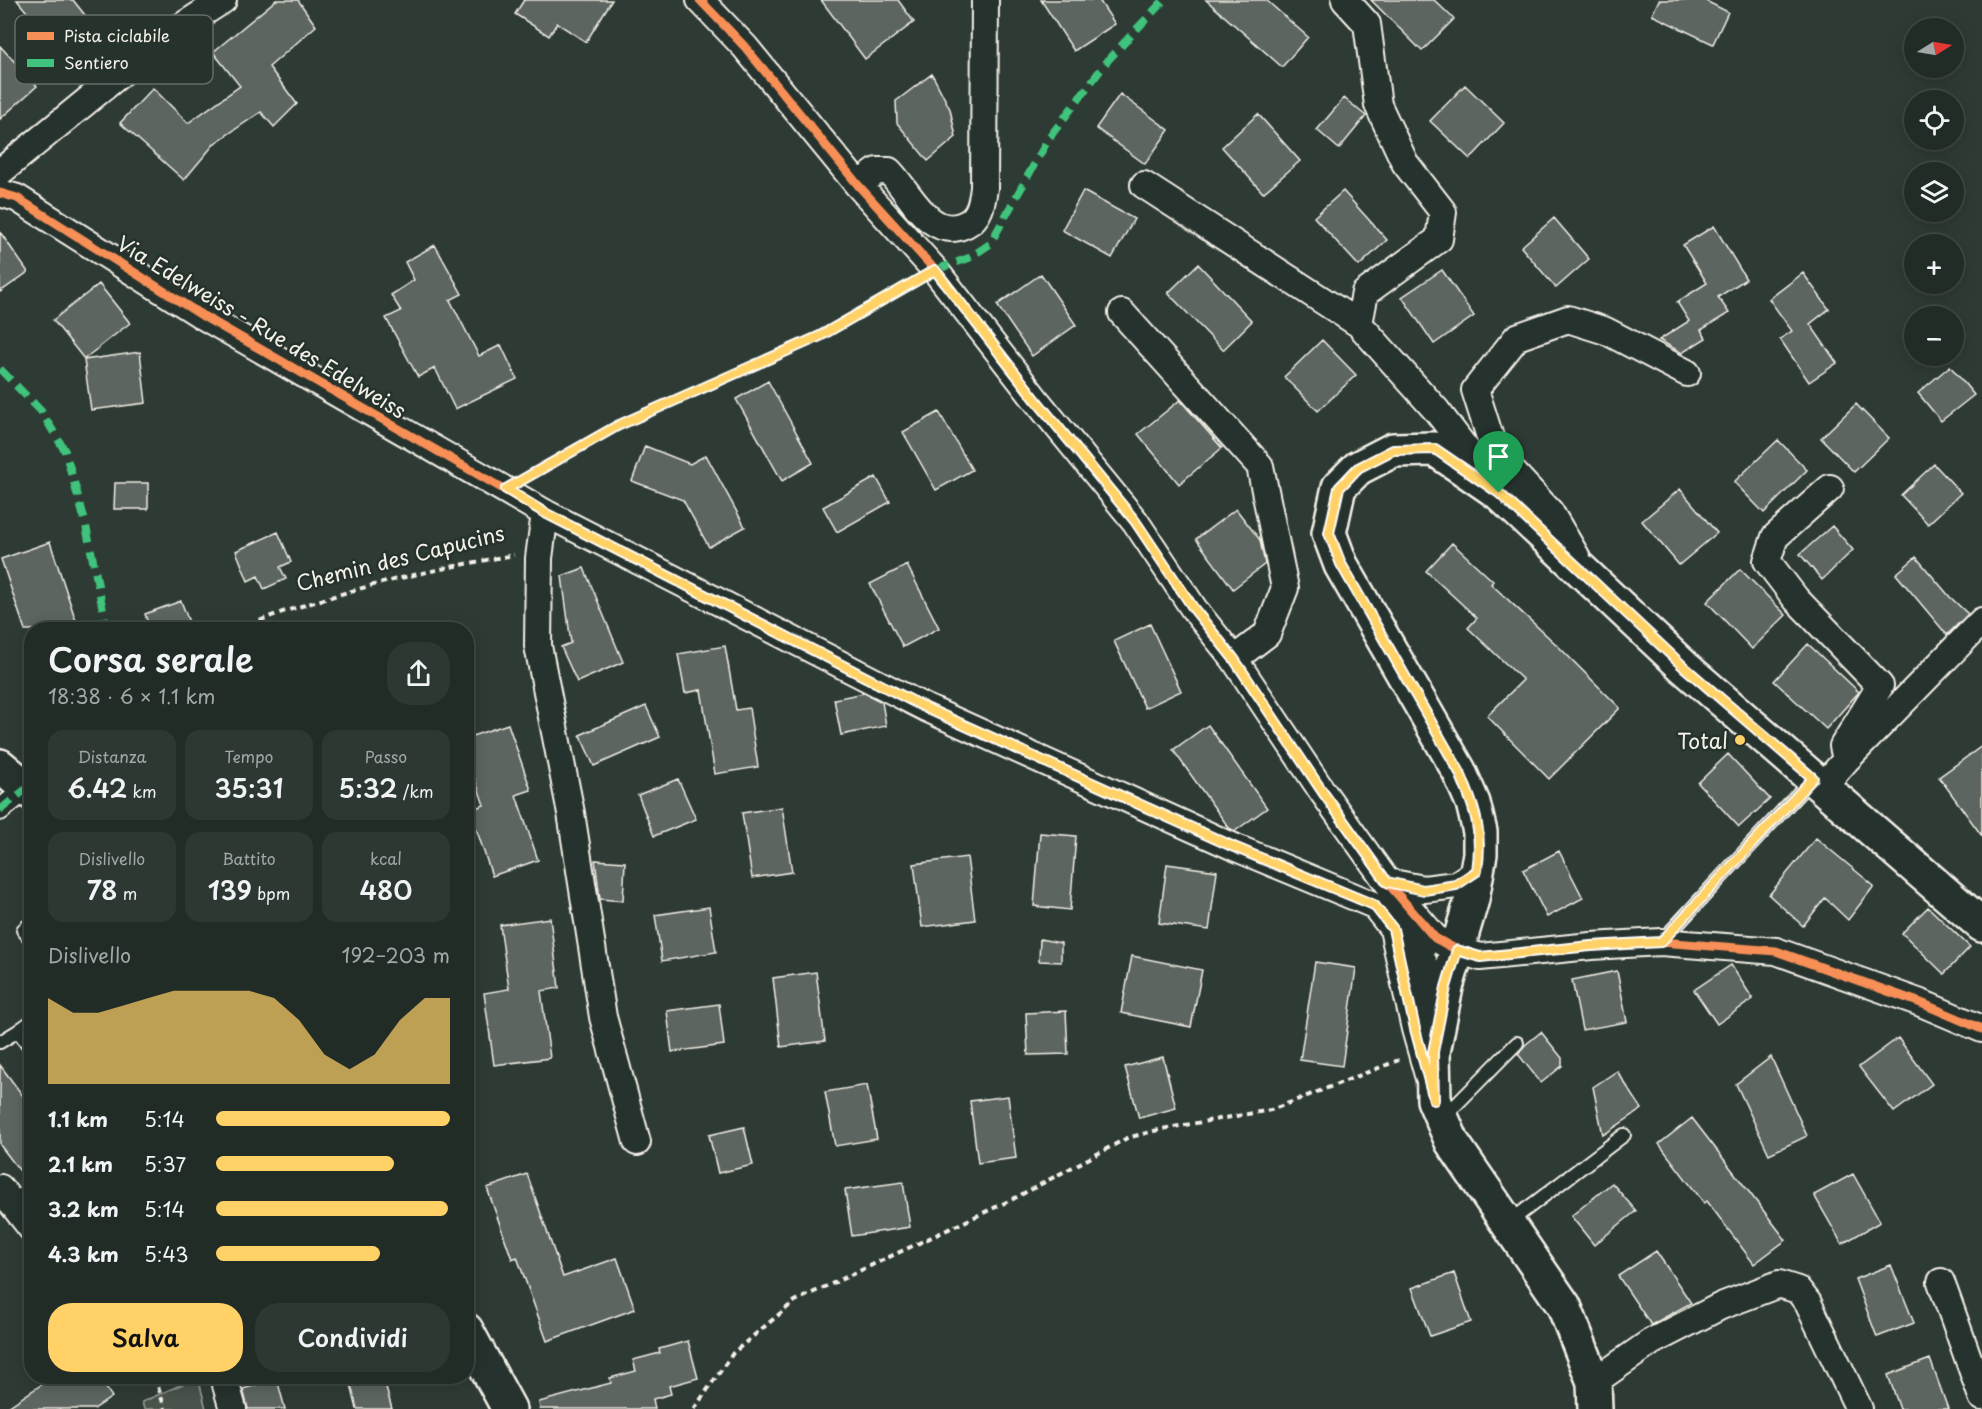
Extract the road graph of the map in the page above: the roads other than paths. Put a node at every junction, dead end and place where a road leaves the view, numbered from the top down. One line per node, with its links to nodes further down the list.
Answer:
1 (223, 0): 5 (street)
2 (700, 0): 8 (street)
3 (985, 0): 8 (street)
4 (1345, 0): 12 (street)
5 (200, 15)
6 (108, 84): 7 (street)
7 (0, 172)
8 (858, 185): 19 (street)
9 (1143, 185): 12 (street)
10 (0, 194): 16 (street, Via Edelweiss - Rue des Edelweiss)
11 (1122, 313): 19 (street)
12 (1359, 324): 15 (street)
13 (1687, 373): 17 (street)
14 (1830, 488): 20 (street)
15 (1499, 493): 17 (main road); 26 (main road)
16 (545, 513): 38 (street, Via Edelweiss - Rue des Edelweiss); 40 (street)
17 (1587, 574): 22 (main road)
18 (1982, 621): 20 (street)
19 (1234, 659): 27 (street)
20 (1846, 760): 22 (street)
21 (0, 766): 23 (main road)
22 (1818, 783): 28 (main road); 29 (lane)
23 (24, 787)
24 (24, 794): 25 (street)
25 (0, 810)
26 (1477, 871): 27 (street); 30 (main road)
27 (1387, 882): 30 (street); 31 (street)
28 (1982, 925)
29 (1661, 942): 30 (street); 33 (street)
30 (1457, 950): 31 (main road)
31 (1440, 1018): 38 (main road)
32 (24, 1027): 34 (lane)
33 (1982, 1029)
34 (18, 1030): 35 (lane); 36 (lane)
35 (24, 1039)
36 (0, 1042)
37 (1517, 1043): 38 (lane)
38 (1438, 1110): 43 (main road)
39 (1624, 1135): 43 (lane)
40 (637, 1142)
41 (13, 1193): 42 (street)
42 (24, 1214)
43 (1508, 1223): 46 (main road)
44 (1941, 1282): 47 (street)
45 (474, 1345): 48 (main road)
46 (1595, 1395): 49 (street)
47 (1982, 1397)
48 (509, 1409)
49 (1860, 1409)

